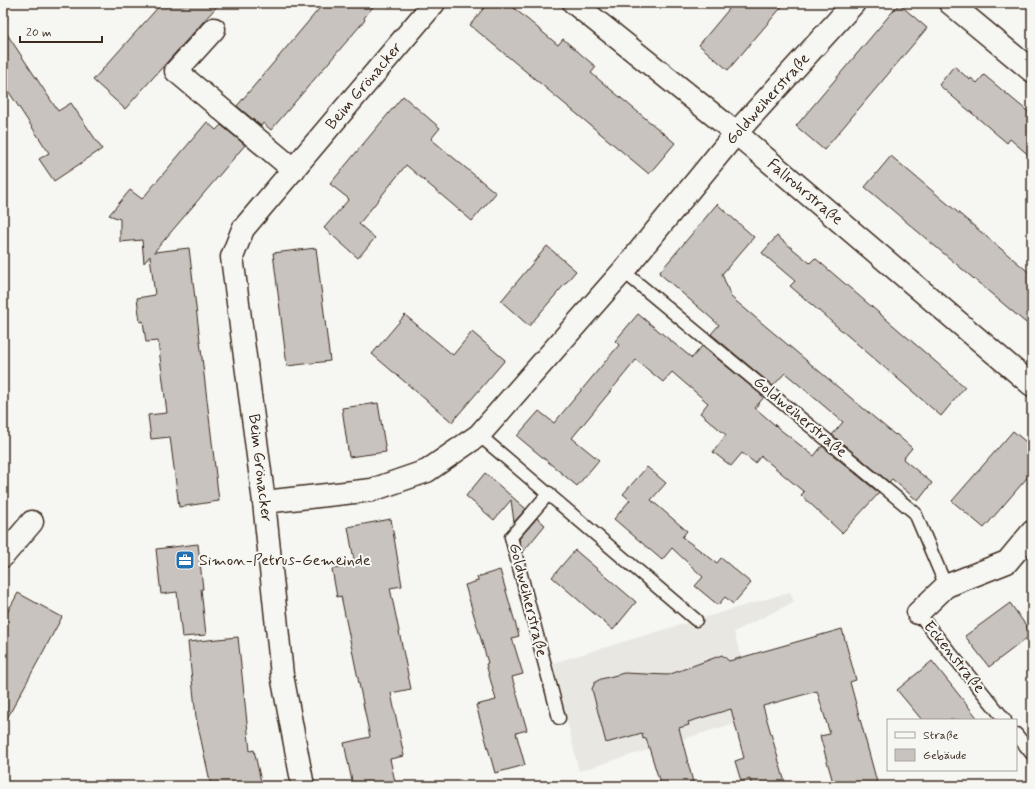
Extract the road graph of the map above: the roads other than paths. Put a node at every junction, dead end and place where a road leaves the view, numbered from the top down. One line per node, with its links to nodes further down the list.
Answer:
1 (434, 3): 8 (street, Beim Grönacker)
2 (574, 3): 7 (street, Fallrohrstraße)
3 (854, 3): 7 (street, Goldweiherstraße)
4 (950, 3): 6 (street)
5 (214, 29): 8 (street)
6 (1032, 70)
7 (736, 133): 9 (street, Goldweiherstraße); 10 (street, Fallrohrstraße)
8 (294, 170): 13 (street, Beim Grönacker)
9 (623, 271): 11 (street, Goldweiherstraße); 17 (lane, Goldweiherstraße)
10 (1032, 385)
11 (479, 435): 12 (lane); 13 (street, Goldweiherstraße)
12 (549, 493): 19 (lane); 20 (lane, Goldweiherstraße)
13 (264, 502): 24 (street, Beim Grönacker)
14 (32, 522): 16 (street)
15 (1032, 532): 17 (street, Eckenstraße)
16 (3, 556)
17 (946, 586): 18 (street, Eckenstraße)
18 (918, 613): 21 (lane, Eckenstraße)
19 (696, 620)
20 (558, 718)
21 (1004, 719)
22 (1017, 735): 23 (lane)
23 (1032, 754)
24 (303, 786)

